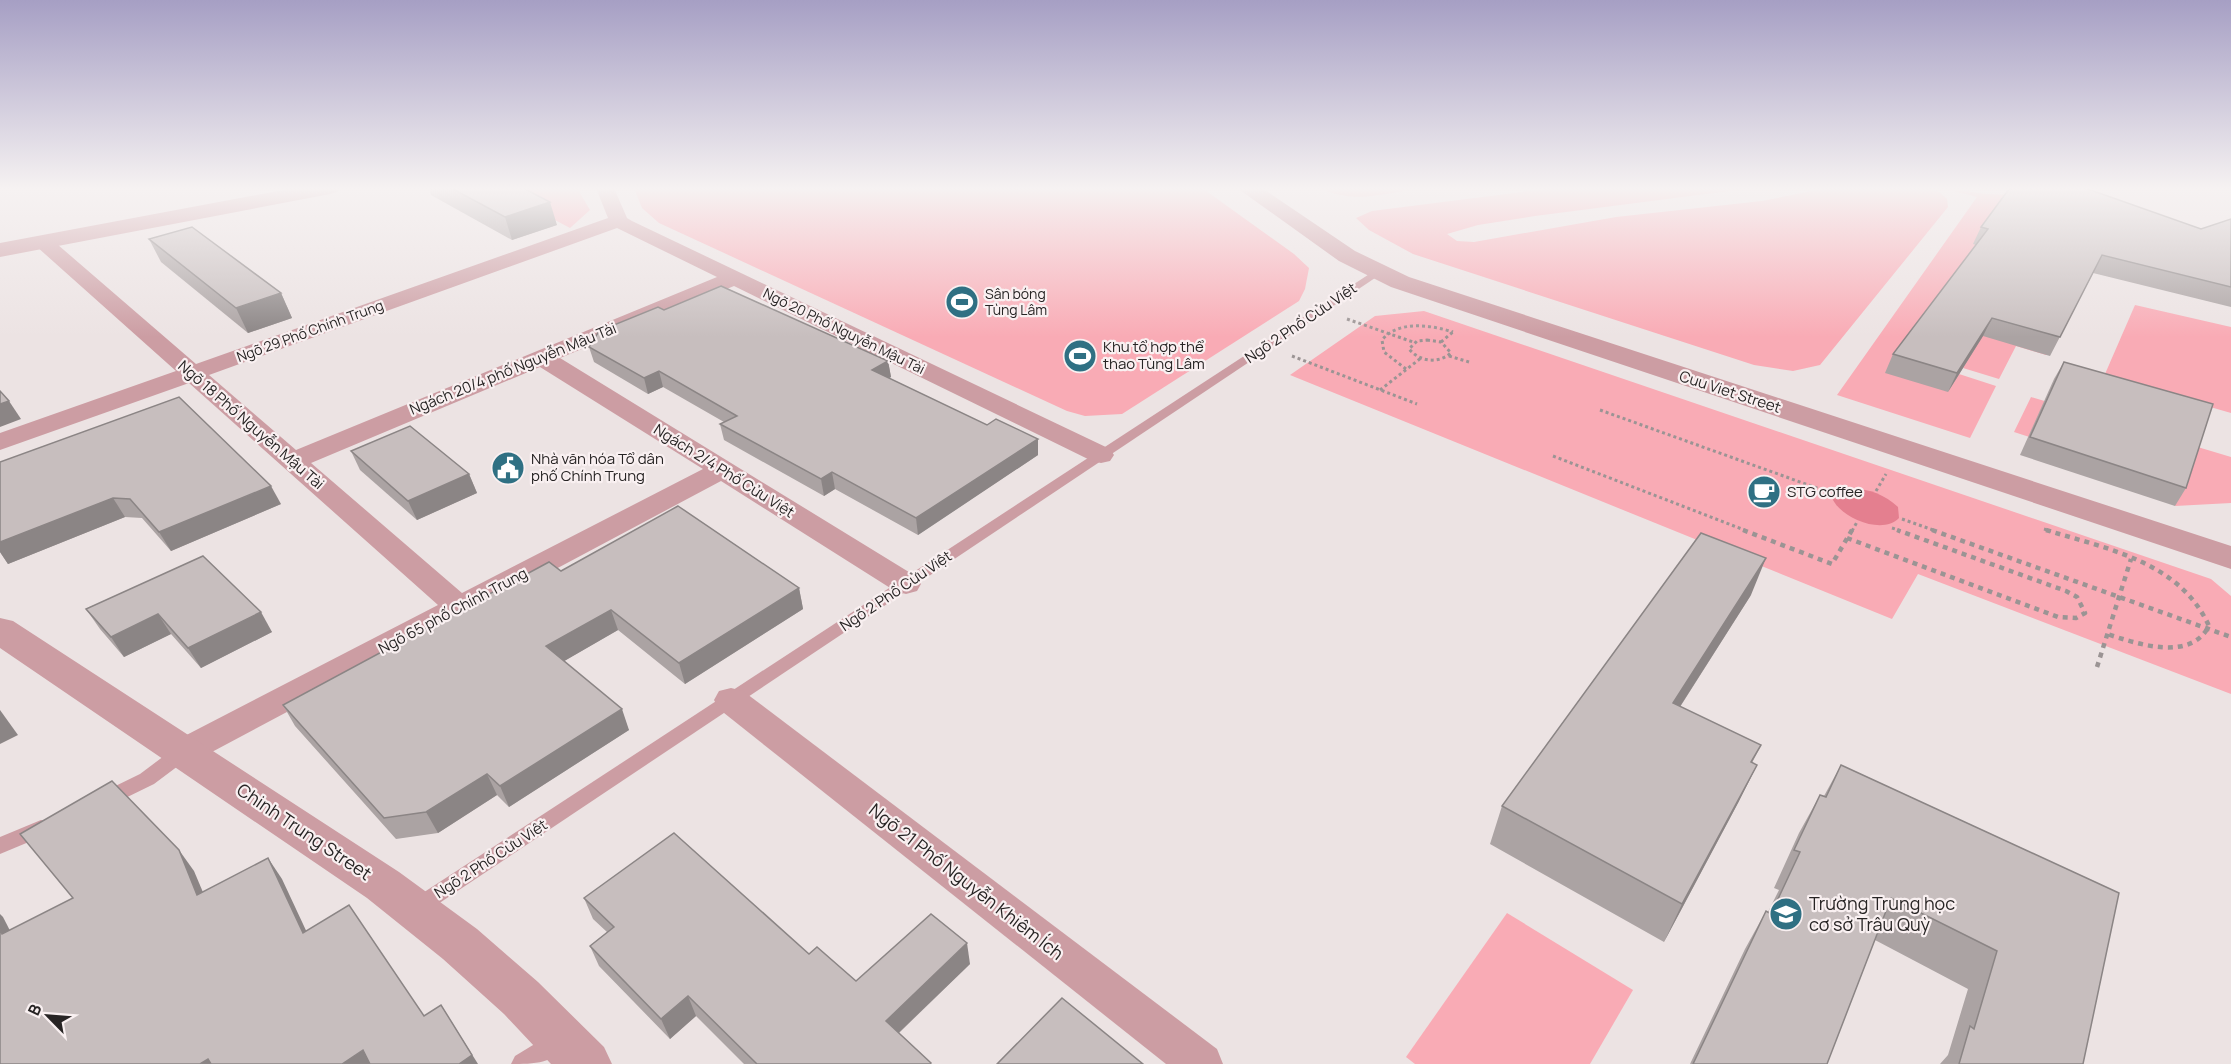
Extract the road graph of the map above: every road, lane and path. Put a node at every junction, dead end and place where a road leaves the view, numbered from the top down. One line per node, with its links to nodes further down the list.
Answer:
1 (66, 238): 5 (street)
2 (572, 238): 21 (street, Ngõ 29 Phố Chính Trung)
3 (653, 238): 8 (street, Ngõ 20 Phố Nguyễn Mậu Tài)
4 (1320, 238): 7 (street, Cuu Viet Street)
5 (43, 242): 6 (street); 21 (street, Ngõ 18 Phố Nguyễn Mậu Tài)
6 (0, 250)
7 (1377, 272): 9 (lane, Ngõ 2 Phố Cửu Việt); 37 (street, Cuu Viet Street)
8 (734, 278): 17 (street, Ngách 20/4 phố Nguyễn Mậu Tài); 26 (street, Ngõ 20 Phố Nguyễn Mậu Tài)
9 (1321, 309): 12 (path); 15 (lane, Ngõ 2 Phố Cửu Việt)
10 (1459, 328): 11 (path)
11 (1453, 332): 12 (path); 14 (path)
12 (1389, 334): 13 (path); 20 (path)
13 (1413, 342): 14 (path); 18 (path)
14 (1441, 342): 16 (path)
15 (1266, 346): 22 (path); 26 (lane, Ngõ 2 Phố Cửu Việt)
16 (1449, 356): 18 (path); 19 (path)
17 (541, 357): 28 (street, Ngách 20/4 phố Nguyễn Mậu Tài); 29 (street, Ngách 2/4 Phố Cửu Việt)
18 (1420, 358): 20 (path)
19 (1468, 362)
20 (1406, 369): 22 (path)
21 (192, 373): 25 (street, Ngõ 29 Phố Chính Trung); 28 (street, Ngõ 18 Phố Nguyễn Mậu Tài)
22 (1380, 390): 23 (path)
23 (1417, 404)
24 (1600, 410): 32 (path)
25 (0, 442)
26 (1101, 455): 38 (lane, Ngõ 2 Phố Cửu Việt)
27 (1553, 456): 36 (path)
28 (292, 460): 40 (street, Ngõ 18 Phố Nguyễn Mậu Tài)
29 (722, 470): 38 (street, Ngách 2/4 Phố Cửu Việt); 40 (street, Ngõ 65 phố Chính Trung)
30 (1886, 474): 31 (path)
31 (1876, 491)
32 (1828, 492)
33 (1902, 519): 39 (path)
34 (1857, 522): 36 (path)
35 (1892, 528): 36 (path)
36 (1847, 538)
37 (2231, 558)
38 (906, 584): 46 (lane, Ngõ 2 Phố Cửu Việt)
39 (2118, 597): 41 (path); 41 (path); 43 (path)
40 (459, 607): 47 (street, Ngõ 65 phố Chính Trung)
41 (2208, 629): 43 (path); 44 (path)
42 (0, 630): 47 (street, Chinh Trung Street)
43 (2107, 634): 45 (path)
44 (2231, 637)
45 (2097, 667)
46 (731, 700): 51 (lane, Ngõ 2 Phố Cửu Việt); 54 (street, Ngõ 21 Phố Nguyễn Khiêm Ích)
47 (183, 752): 48 (lane); 51 (street, Chinh Trung Street)
48 (84, 809)
49 (63, 819): 50 (lane)
50 (0, 846)
51 (415, 909): 52 (street, Chinh Trung Street)
52 (573, 1051): 53 (lane)
53 (523, 1064)
54 (1201, 1064)

